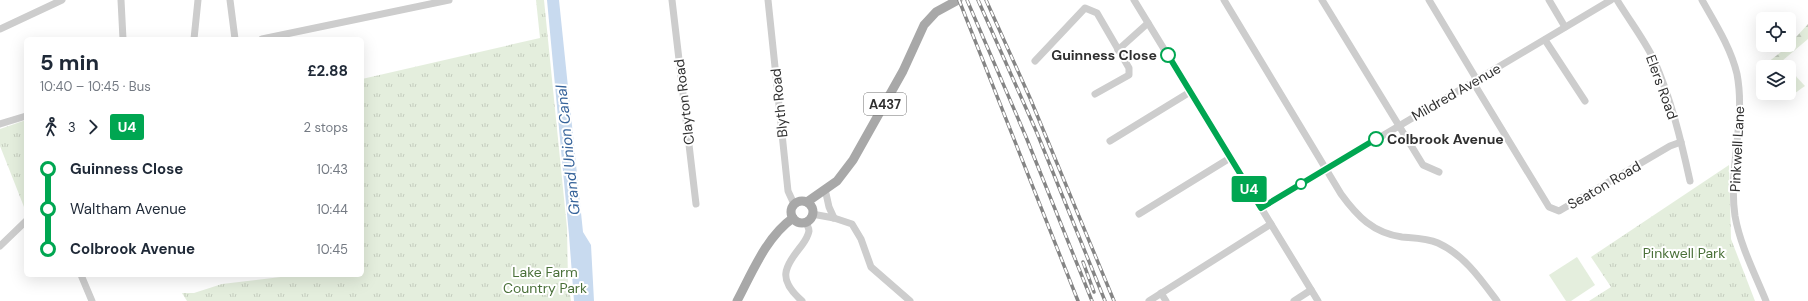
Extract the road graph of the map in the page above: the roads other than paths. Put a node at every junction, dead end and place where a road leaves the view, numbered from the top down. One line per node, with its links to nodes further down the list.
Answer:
1 (62, 0): 19 (street)
2 (121, 0): 20 (street)
3 (198, 0): 21 (street)
4 (230, 0): 22 (street)
5 (449, 0): 23 (street)
6 (672, 0): 42 (street, Clayton Road)
7 (768, 0): 43 (street, Blyth Road)
8 (1134, 0): 17 (street)
9 (1224, 0): 37 (street)
10 (1322, 0): 33 (street)
11 (1428, 0): 27 (street)
12 (1549, 0): 18 (street)
13 (1611, 0): 18 (street, Mildred Avenue)
14 (1617, 0): 35 (street, Elers Road)
15 (1702, 0): 65 (street, Pinkwell Lane)
16 (957, 1): 40 (main road, A437)
17 (1148, 23): 25 (street); 28 (street)
18 (1565, 27): 24 (street, Mildred Avenue)
19 (0, 29)
20 (123, 37)
21 (194, 37)
22 (235, 37)
23 (272, 37)
24 (1545, 40): 27 (street, Mildred Avenue); 30 (street)
25 (1118, 50): 26 (street); 29 (street)
26 (1035, 61)
27 (1475, 81): 33 (street, Mildred Avenue); 35 (street, Seaton Road)
28 (1190, 92): 34 (street); 36 (street)
29 (1095, 94)
30 (1584, 101)
31 (24, 117): 32 (street)
32 (0, 124)
33 (1398, 126): 37 (street, Mildred Avenue); 38 (street)
34 (1110, 141)
35 (1681, 142): 39 (street, Elers Road)
36 (1230, 158): 44 (street); 46 (street)
37 (1326, 169): 44 (street, Mildred Avenue); 64 (street)
38 (1439, 172)
39 (1690, 181)
40 (825, 189): 41 (main road, A437); 48 (street)
41 (807, 202): 43 (main road); 45 (main road)
42 (696, 204)
43 (794, 204): 47 (main road)
44 (1261, 208): 51 (street)
45 (812, 214): 48 (street); 49 (main road)
46 (1139, 214)
47 (793, 218): 49 (main road); 57 (main road)
48 (834, 218): 59 (street)
49 (806, 222): 58 (street)
50 (24, 223): 52 (street)
51 (1271, 224): 54 (street); 55 (street)
52 (0, 246)
53 (82, 277): 56 (street)
54 (1311, 290): 62 (street); 63 (street)
55 (1161, 293): 60 (street); 61 (street)
56 (92, 301)
57 (737, 301)
58 (802, 301)
59 (910, 301)
60 (1149, 301)
61 (1166, 301)
62 (1294, 301)
63 (1318, 301)
64 (1497, 301)
65 (1766, 301)

